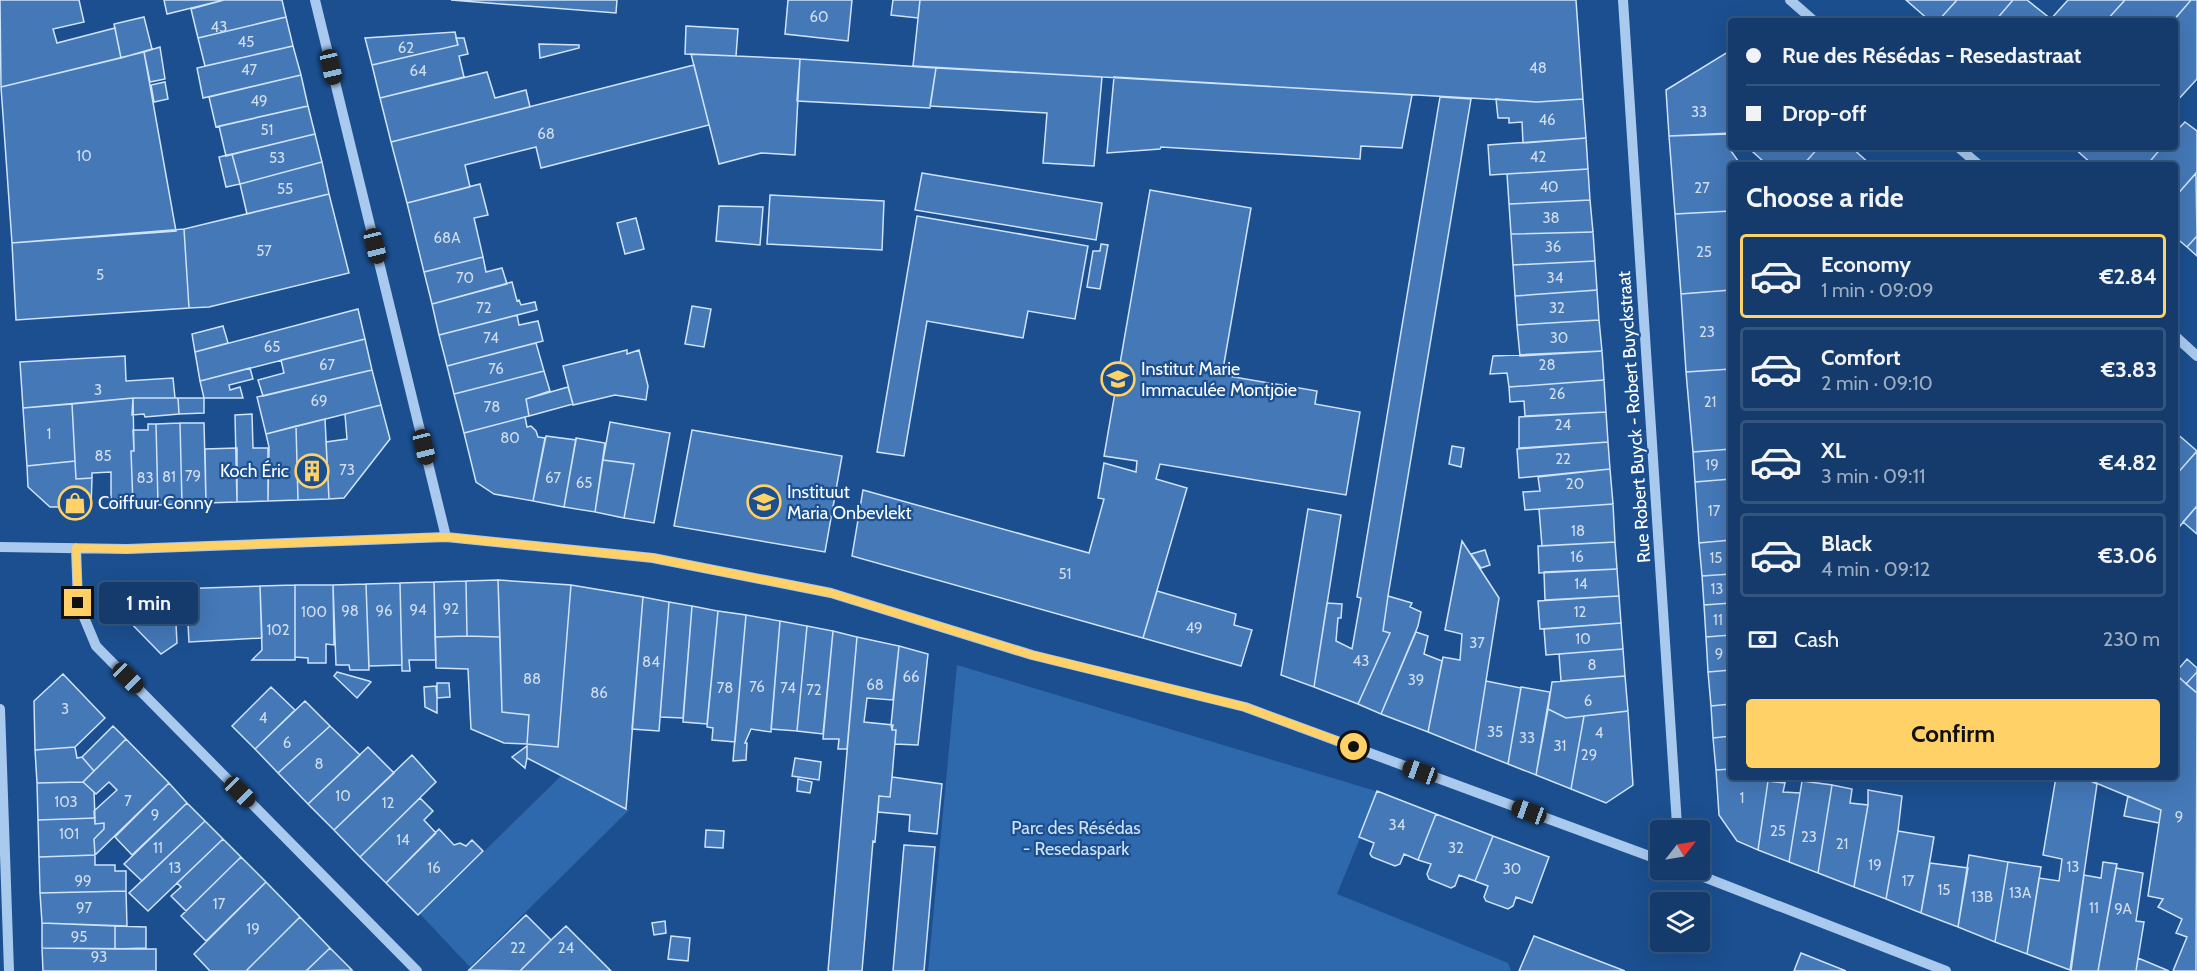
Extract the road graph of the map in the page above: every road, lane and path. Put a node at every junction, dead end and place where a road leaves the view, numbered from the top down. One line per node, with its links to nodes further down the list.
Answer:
1 (315, 0): 9 (street)
2 (1623, 0): 13 (street, Rue Robert Buyck - Robert Buyckstraat)
3 (1790, 0): 4 (street)
4 (1811, 18)
5 (1962, 150): 6 (street)
6 (1976, 162)
7 (2178, 339): 8 (street)
8 (2197, 356)
9 (446, 537): 11 (street); 14 (street)
10 (0, 547): 11 (street)
11 (76, 548): 17 (street)
12 (0, 709): 16 (street)
13 (1677, 820)
14 (1650, 856)
15 (1710, 879): 18 (street)
16 (9, 971)
17 (417, 971)
18 (1946, 971)

